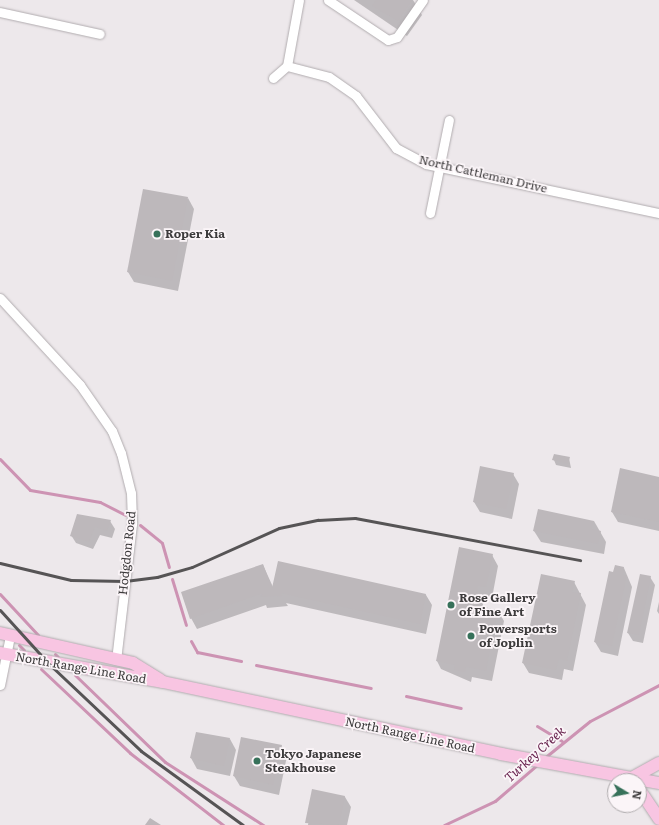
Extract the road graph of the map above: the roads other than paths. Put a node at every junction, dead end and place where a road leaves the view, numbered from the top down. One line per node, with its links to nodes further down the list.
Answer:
1 (299, 0): 6 (street)
2 (328, 0): 3 (street)
3 (423, 0)
4 (0, 12): 5 (street)
5 (100, 34)
6 (287, 66): 7 (street); 9 (street, North Cattleman Drive)
7 (273, 78)
8 (449, 120): 9 (street)
9 (439, 167): 10 (street); 11 (street, North Cattleman Drive)
10 (430, 213)
11 (659, 213)
12 (0, 298): 15 (street, Hodgdon Road)
13 (5, 635): 14 (street); 15 (main road, North Range Line Road)
14 (3, 654): 16 (main road, North Range Line Road); 17 (street)
15 (116, 660): 16 (main road, North Range Line Road)
16 (163, 682): 20 (main road, North Range Line Road)
17 (0, 685)
18 (659, 762): 19 (main road)
19 (641, 773)
20 (607, 774)
21 (647, 781): 22 (main road, North Range Line Road)
22 (659, 783)
23 (647, 801): 24 (main road)
24 (659, 819)

